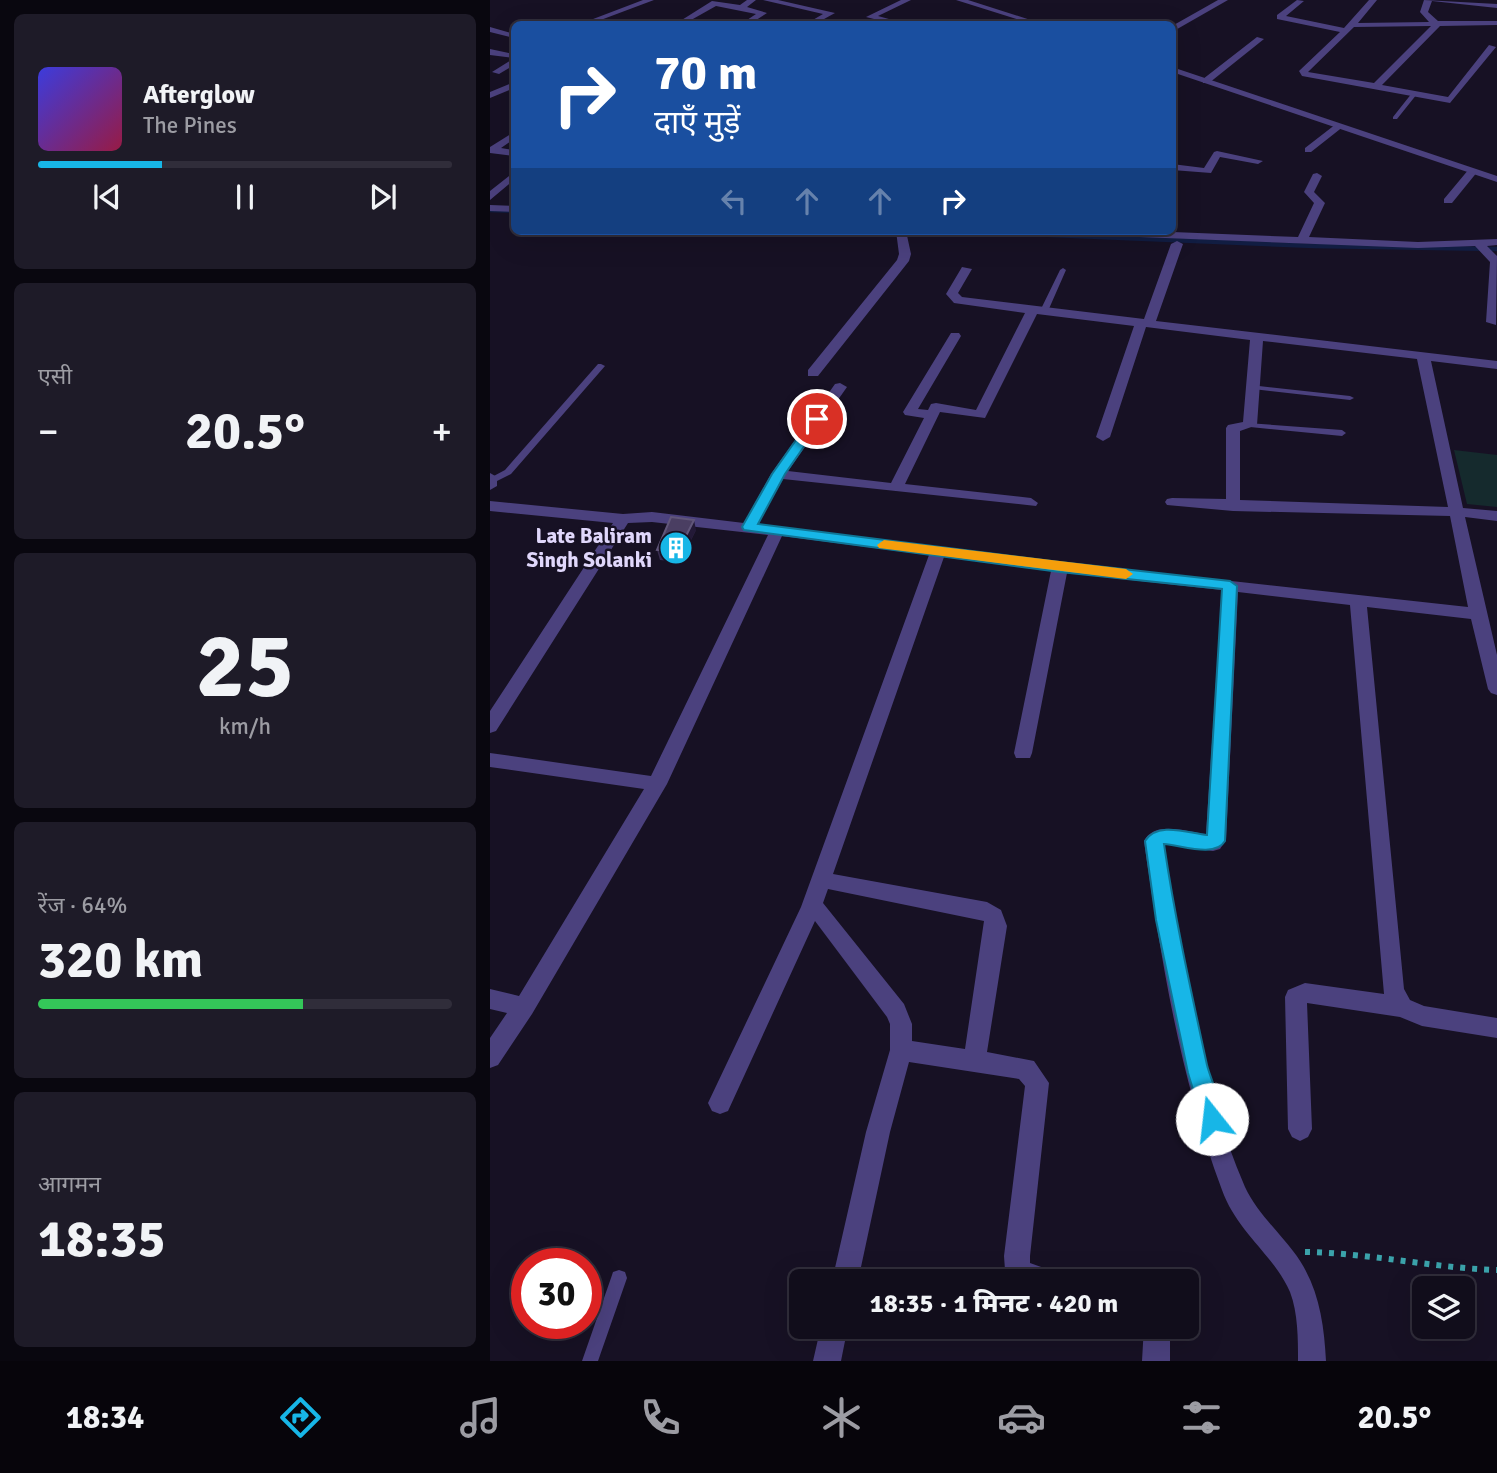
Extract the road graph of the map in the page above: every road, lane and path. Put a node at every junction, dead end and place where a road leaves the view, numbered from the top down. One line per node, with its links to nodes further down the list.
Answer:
1 (650, 0): 14 (street)
2 (752, 0): 11 (street)
3 (766, 0): 17 (street)
4 (907, 0): 13 (street)
5 (960, 0): 20 (street)
6 (1224, 0): 23 (street)
7 (1373, 0): 24 (street)
8 (1428, 0): 22 (street)
9 (1435, 0): 12 (street)
10 (1300, 1): 24 (street)
11 (740, 6): 15 (street); 16 (street)
12 (1497, 6)
13 (874, 18): 18 (street); 19 (street)
14 (592, 21)
15 (684, 21)
16 (750, 21)
17 (816, 21)
18 (868, 21)
19 (888, 21)
20 (1029, 21)
21 (1497, 23): 22 (street)
22 (1437, 25): 24 (street); 38 (street)
23 (1176, 28)
24 (1349, 28): 38 (street)
25 (490, 29): 26 (street)
26 (511, 35)
27 (511, 36): 28 (street)
28 (500, 39)
29 (1259, 39): 36 (street)
30 (1492, 47): 39 (street)
31 (490, 51): 32 (street)
32 (511, 54)
33 (511, 64): 35 (street)
34 (1176, 70): 36 (street)
35 (496, 72)
36 (1206, 81): 42 (street)
37 (511, 87): 40 (street)
38 (1375, 87): 39 (street)
39 (1414, 94): 41 (lane)
40 (490, 95)
41 (1395, 118)
42 (1339, 126): 45 (street); 49 (street)
43 (511, 137): 44 (street)
44 (491, 150): 46 (street)
45 (1307, 150)
46 (511, 153)
47 (1258, 161): 48 (street)
48 (1176, 167)
49 (1473, 171): 52 (street); 54 (street)
50 (1317, 176): 60 (street)
51 (511, 178): 53 (street)
52 (1497, 179)
53 (490, 197)
54 (1448, 201)
55 (490, 208): 56 (street)
56 (511, 209)
57 (902, 235): 74 (street)
58 (1112, 235): 59 (street)
59 (1136, 237): 60 (street); 62 (street)
60 (1302, 240): 63 (street)
61 (1497, 242): 63 (street)
62 (1178, 244): 63 (street); 67 (street)
63 (1485, 248): 68 (street)
64 (966, 269): 66 (street)
65 (1063, 270): 66 (lane)
66 (1038, 311): 67 (street); 78 (street)
67 (1146, 322): 70 (street); 81 (street)
68 (1492, 322)
69 (955, 336): 78 (street)
70 (1256, 336): 71 (street); 76 (street)
71 (1423, 356): 72 (street); 89 (street)
72 (1497, 365)
73 (601, 366): 83 (lane)
74 (813, 373)
75 (840, 387): 82 (street)
76 (1253, 387): 77 (lane); 79 (street)
77 (1350, 398)
78 (931, 415): 84 (street)
79 (1250, 425): 80 (lane); 88 (street)
80 (1342, 433)
81 (1103, 437)
82 (778, 474): 84 (street); 92 (street)
83 (491, 481)
84 (896, 487): 86 (street)
85 (1172, 502): 88 (street)
86 (1031, 503)
87 (490, 506): 91 (street)
88 (1233, 506): 89 (street)
89 (1457, 512): 90 (street); 98 (street)
90 (1497, 516)
91 (622, 519): 92 (street); 100 (street)
92 (749, 527): 93 (street)
93 (777, 531): 94 (street); 103 (street)
94 (938, 552): 95 (street); 104 (street)
95 (1060, 567): 96 (street); 101 (street)
96 (1230, 586): 97 (street); 115 (street)
97 (1358, 599): 98 (street); 108 (street)
98 (1478, 614): 99 (street)
99 (1497, 689)
100 (490, 726)
101 (1023, 753)
102 (490, 760): 103 (street)
103 (657, 785): 107 (street)
104 (822, 880): 105 (street); 112 (street)
105 (811, 907): 110 (street); 113 (street)
106 (490, 999): 107 (street)
107 (524, 1007): 111 (street)
108 (1402, 1007): 109 (street); 114 (street)
109 (1497, 1028)
110 (901, 1050): 112 (street); 116 (street)
111 (490, 1057)
112 (974, 1061): 117 (street)
113 (720, 1103)
114 (1300, 1129)
115 (1276, 1253): 118 (path); 125 (street)
116 (848, 1269)
117 (1018, 1269)
118 (1497, 1270)
119 (619, 1278): 122 (lane)
120 (832, 1339): 123 (street)
121 (1157, 1339): 124 (street)
122 (590, 1361)
123 (827, 1361)
124 (1156, 1361)
125 (1312, 1361)

